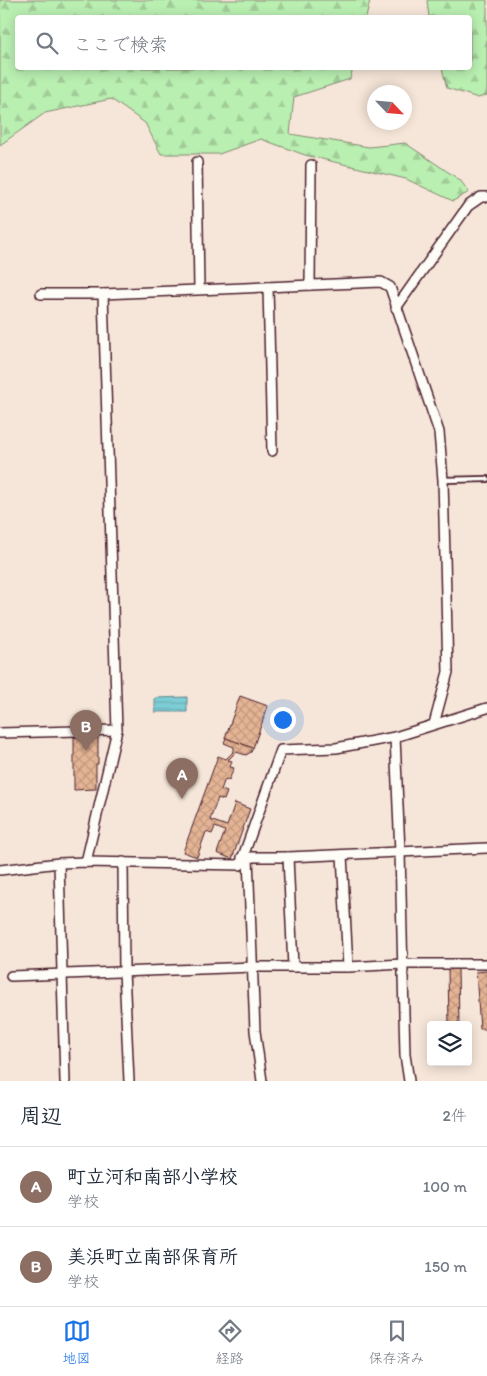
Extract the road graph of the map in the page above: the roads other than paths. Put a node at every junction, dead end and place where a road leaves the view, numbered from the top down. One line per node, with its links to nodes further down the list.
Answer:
1 (197, 162): 6 (street)
2 (311, 165): 4 (street)
3 (487, 197): 9 (street)
4 (310, 285): 5 (street); 9 (street)
5 (268, 287): 6 (street); 10 (street)
6 (199, 289): 8 (street)
7 (41, 294): 8 (street)
8 (103, 294): 15 (street)
9 (396, 308): 12 (street)
10 (272, 451)
11 (487, 479): 12 (lane)
12 (443, 480): 14 (street)
13 (487, 708): 14 (street)
14 (434, 724): 17 (street)
15 (117, 730): 16 (street); 23 (street)
16 (0, 733)
17 (395, 737): 19 (street); 22 (street)
18 (487, 848): 19 (street)
19 (400, 852): 20 (street); 27 (street)
20 (342, 854): 21 (street); 31 (street)
21 (288, 857): 22 (street); 30 (street)
22 (245, 858): 24 (street); 29 (street)
23 (86, 862): 24 (street); 25 (street)
24 (123, 862): 32 (street)
25 (59, 863): 26 (street); 33 (street)
26 (0, 870)
27 (403, 964): 28 (street); 31 (street); 38 (street)
28 (487, 964)
29 (254, 967): 30 (street); 32 (street); 37 (street)
30 (293, 967): 31 (street)
31 (348, 967)
32 (124, 971): 33 (street); 36 (street)
33 (62, 973): 34 (street); 35 (street)
34 (11, 976)
35 (65, 1081)
36 (128, 1081)
37 (262, 1081)
38 (409, 1081)

